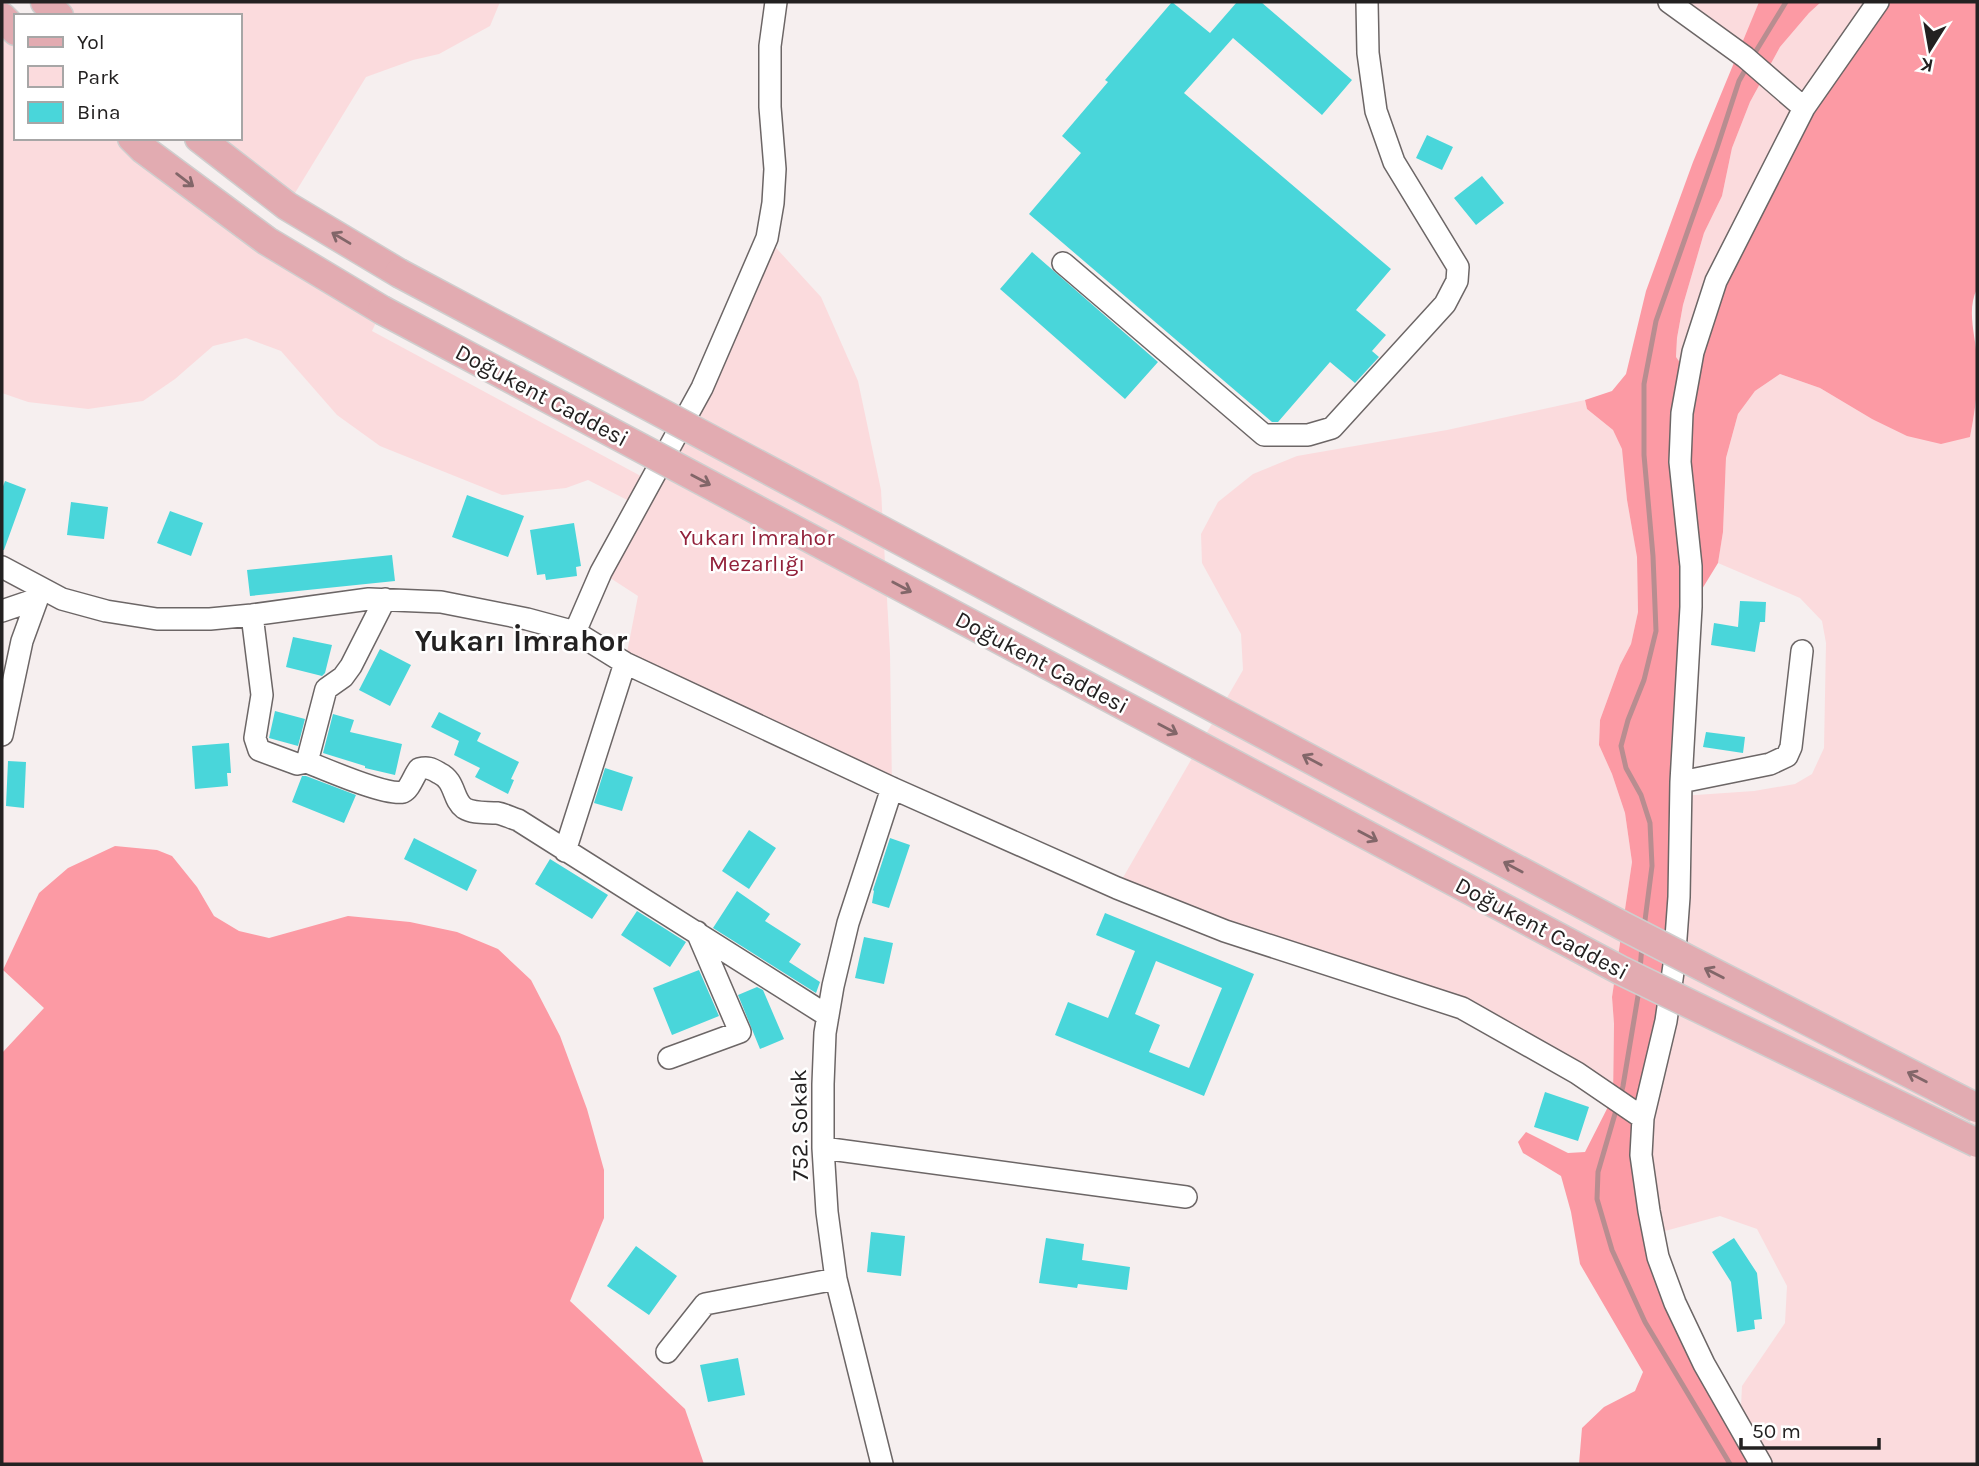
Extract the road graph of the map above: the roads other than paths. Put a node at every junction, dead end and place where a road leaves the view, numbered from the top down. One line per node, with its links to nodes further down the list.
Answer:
1 (776, 2): 14 (street)
2 (1367, 2): 8 (street)
3 (1668, 2): 5 (street)
4 (1878, 2): 5 (street)
5 (1804, 108): 19 (street)
6 (134, 140): 27 (main road, Doğukent Caddesi, one-way to 27, bridge)
7 (202, 140): 25 (main road, Doğukent Caddesi, one-way to 7, bridge)
8 (1063, 263)
9 (2, 568): 10 (street)
10 (39, 594): 12 (street); 13 (street); 17 (street)
11 (385, 599): 13 (street); 14 (street); 18 (street)
12 (2, 611)
13 (252, 615): 18 (street)
14 (575, 632): 16 (street)
15 (1802, 651): 19 (street)
16 (625, 663): 20 (street); 21 (street)
17 (2, 735)
18 (307, 762): 21 (street)
19 (1681, 782): 26 (street)
20 (892, 788): 23 (street, 752. Sokak); 26 (street)
21 (565, 851): 22 (street)
22 (697, 932): 23 (street); 24 (street)
23 (828, 1016): 28 (street, 752. Sokak)
24 (669, 1058)
25 (1977, 1108)
26 (1643, 1118): 33 (street)
27 (1977, 1143)
28 (823, 1148): 29 (street); 30 (street, 752. Sokak)
29 (1186, 1197)
30 (836, 1279): 31 (street); 32 (street, 752. Sokak)
31 (667, 1352)
32 (883, 1464)
33 (1761, 1464)

